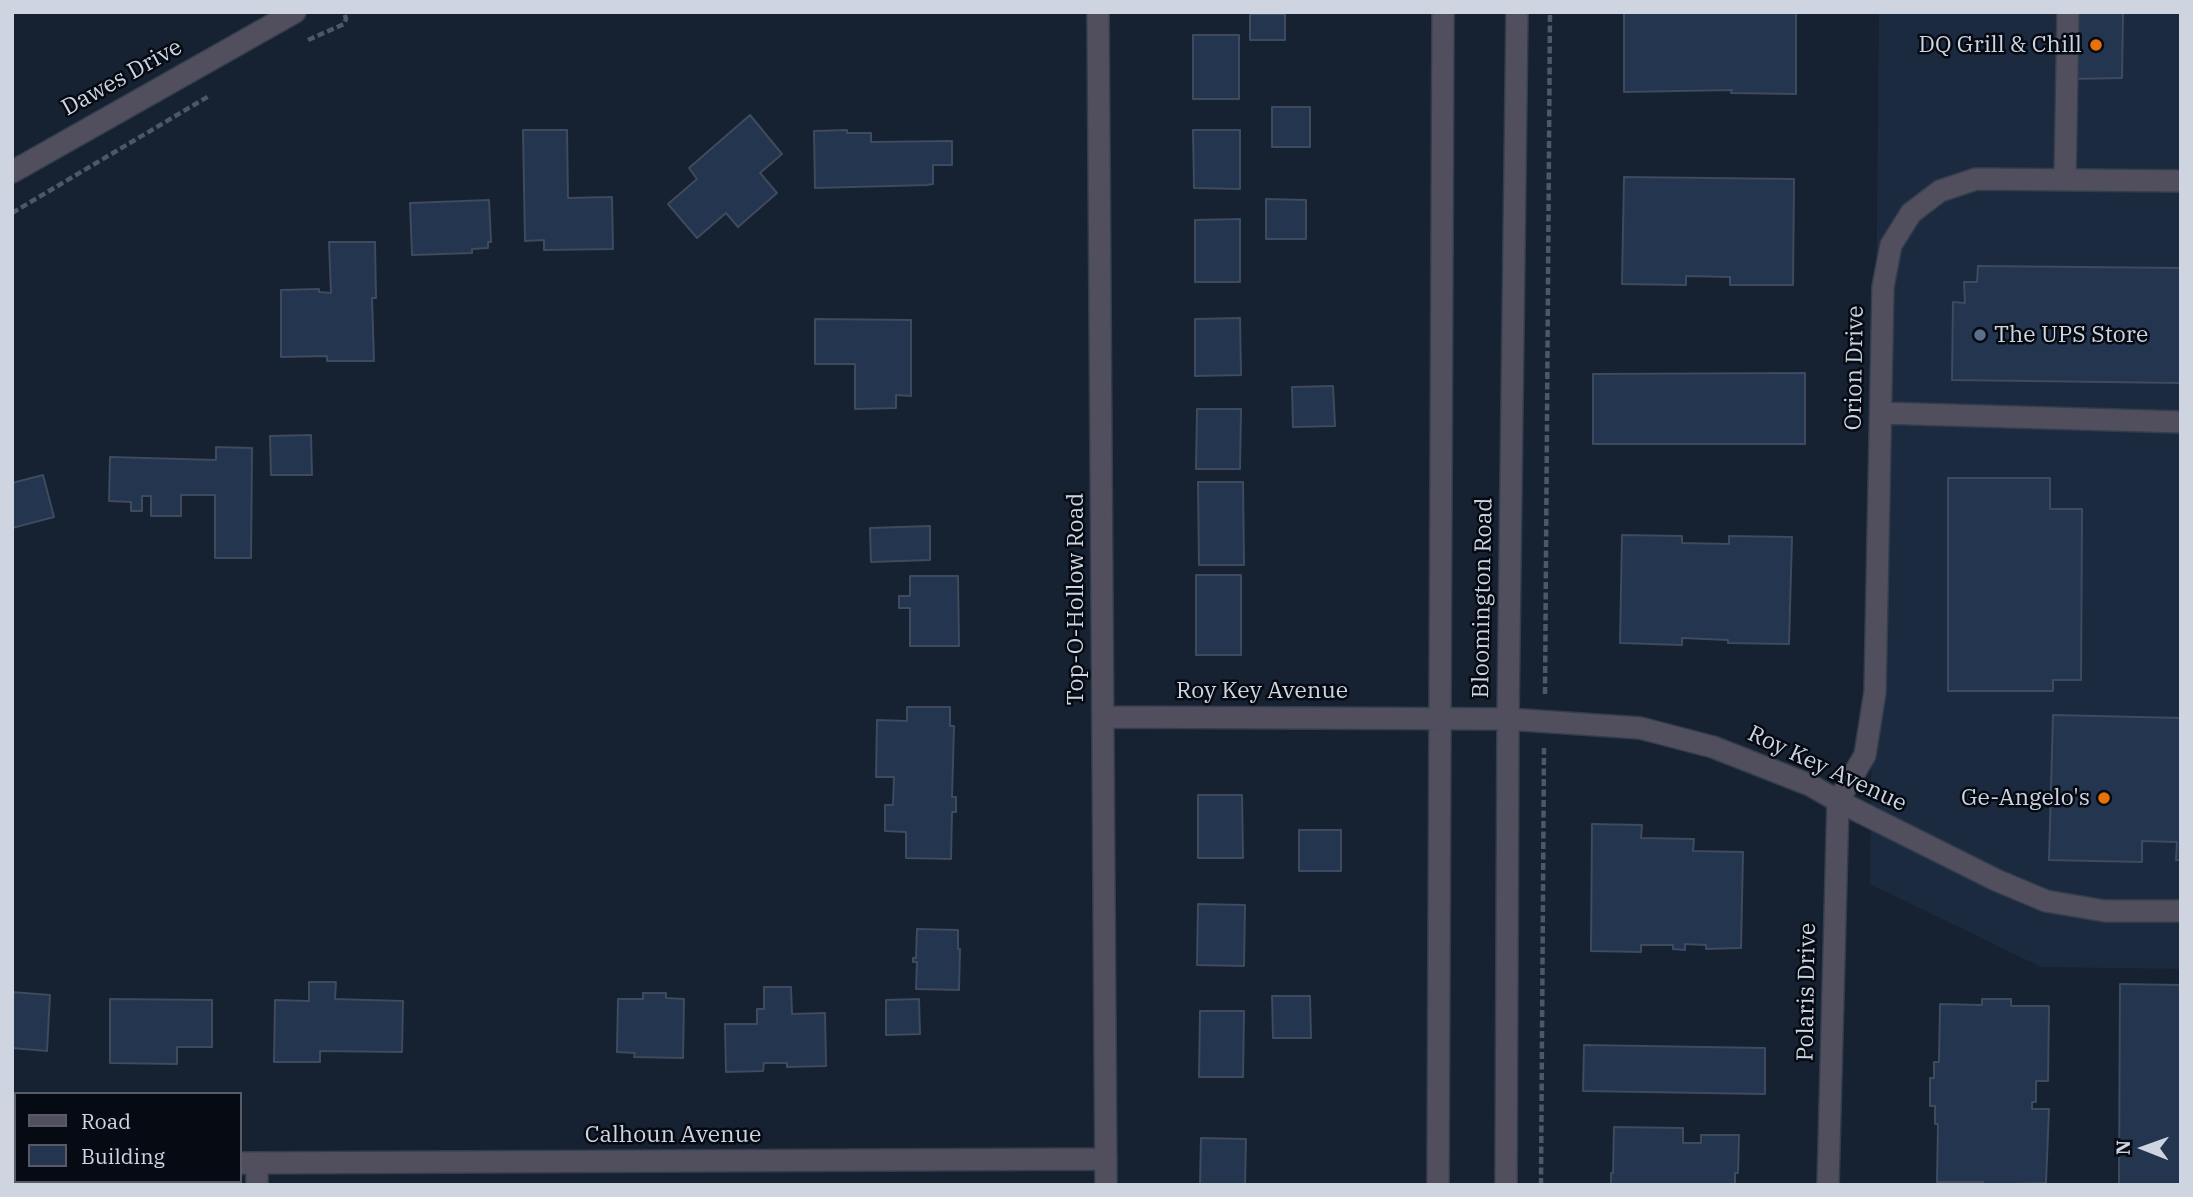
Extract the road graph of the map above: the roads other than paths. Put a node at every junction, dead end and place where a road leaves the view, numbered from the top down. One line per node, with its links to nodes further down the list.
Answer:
1 (295, 12): 6 (street, Dawes Drive)
2 (1098, 12): 11 (street, Top-O-Hollow Road)
3 (1444, 12): 12 (street, Bloomington Road)
4 (1517, 12): 13 (street, Bloomington Road)
5 (2068, 12): 7 (street)
6 (12, 172)
7 (2065, 180): 8 (street, Orion Drive); 9 (street, Orion Drive)
8 (2181, 181)
9 (1881, 414): 10 (street); 14 (street, Orion Drive)
10 (2181, 422)
11 (1103, 717): 12 (street, Roy Key Avenue); 16 (street, Top-O-Hollow Road)
12 (1440, 718): 13 (street, Roy Key Avenue); 20 (street, Bloomington Road)
13 (1508, 719): 14 (street, Roy Key Avenue); 21 (street, Bloomington Road)
14 (1838, 802): 15 (street, Roy Key Avenue); 22 (street, Polaris Drive)
15 (2181, 911)
16 (1106, 1159): 17 (street, Calhoun Avenue); 19 (street, Top-O-Hollow Road)
17 (248, 1163): 18 (street)
18 (257, 1185)
19 (1106, 1185)
20 (1438, 1185)
21 (1506, 1185)
22 (1828, 1185)

